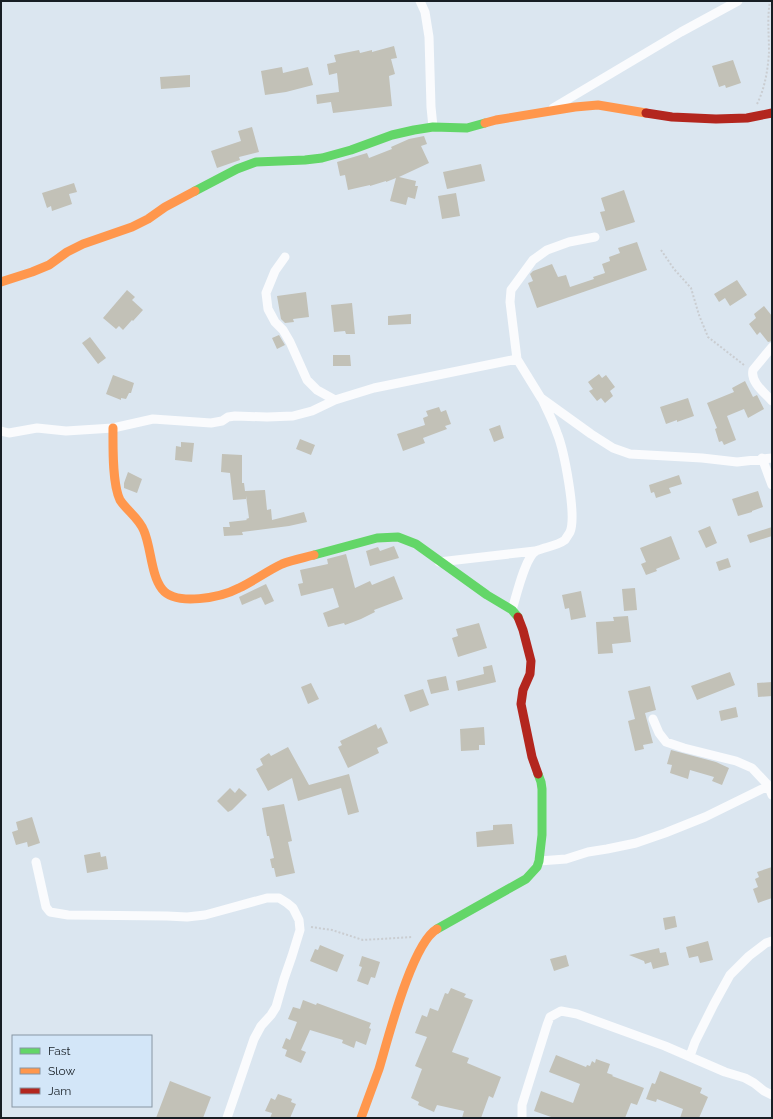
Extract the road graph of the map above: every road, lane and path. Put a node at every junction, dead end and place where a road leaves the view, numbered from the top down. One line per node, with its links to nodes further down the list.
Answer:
1 (420, 1): 7 (street)
2 (738, 1): 4 (street)
3 (770, 1): 6 (path)
4 (548, 111): 6 (street); 7 (street)
5 (772, 113): 6 (street)
6 (747, 118)
7 (433, 127): 11 (street)
8 (595, 237): 13 (street)
9 (661, 250): 14 (path)
10 (285, 257): 16 (street)
11 (1, 282)
12 (772, 347): 14 (street)
13 (517, 359): 15 (street); 16 (street)
14 (752, 372): 17 (street)
15 (541, 398): 20 (street); 23 (street)
16 (335, 400): 18 (street)
17 (772, 401)
18 (113, 428): 19 (street); 24 (street)
19 (1, 431)
20 (762, 458): 21 (street); 22 (street)
21 (772, 458)
22 (772, 485)
23 (535, 552): 24 (street); 25 (street)
24 (440, 562): 25 (street)
25 (512, 610): 28 (street)
26 (653, 719): 27 (street)
27 (770, 788): 28 (street)
28 (539, 861): 36 (street)
29 (36, 862): 30 (street)
30 (300, 930): 31 (path); 35 (street)
31 (416, 936)
32 (772, 941): 33 (street)
33 (690, 1056): 34 (street); 37 (street)
34 (772, 1095)
35 (227, 1118)
36 (361, 1118)
37 (522, 1118)

